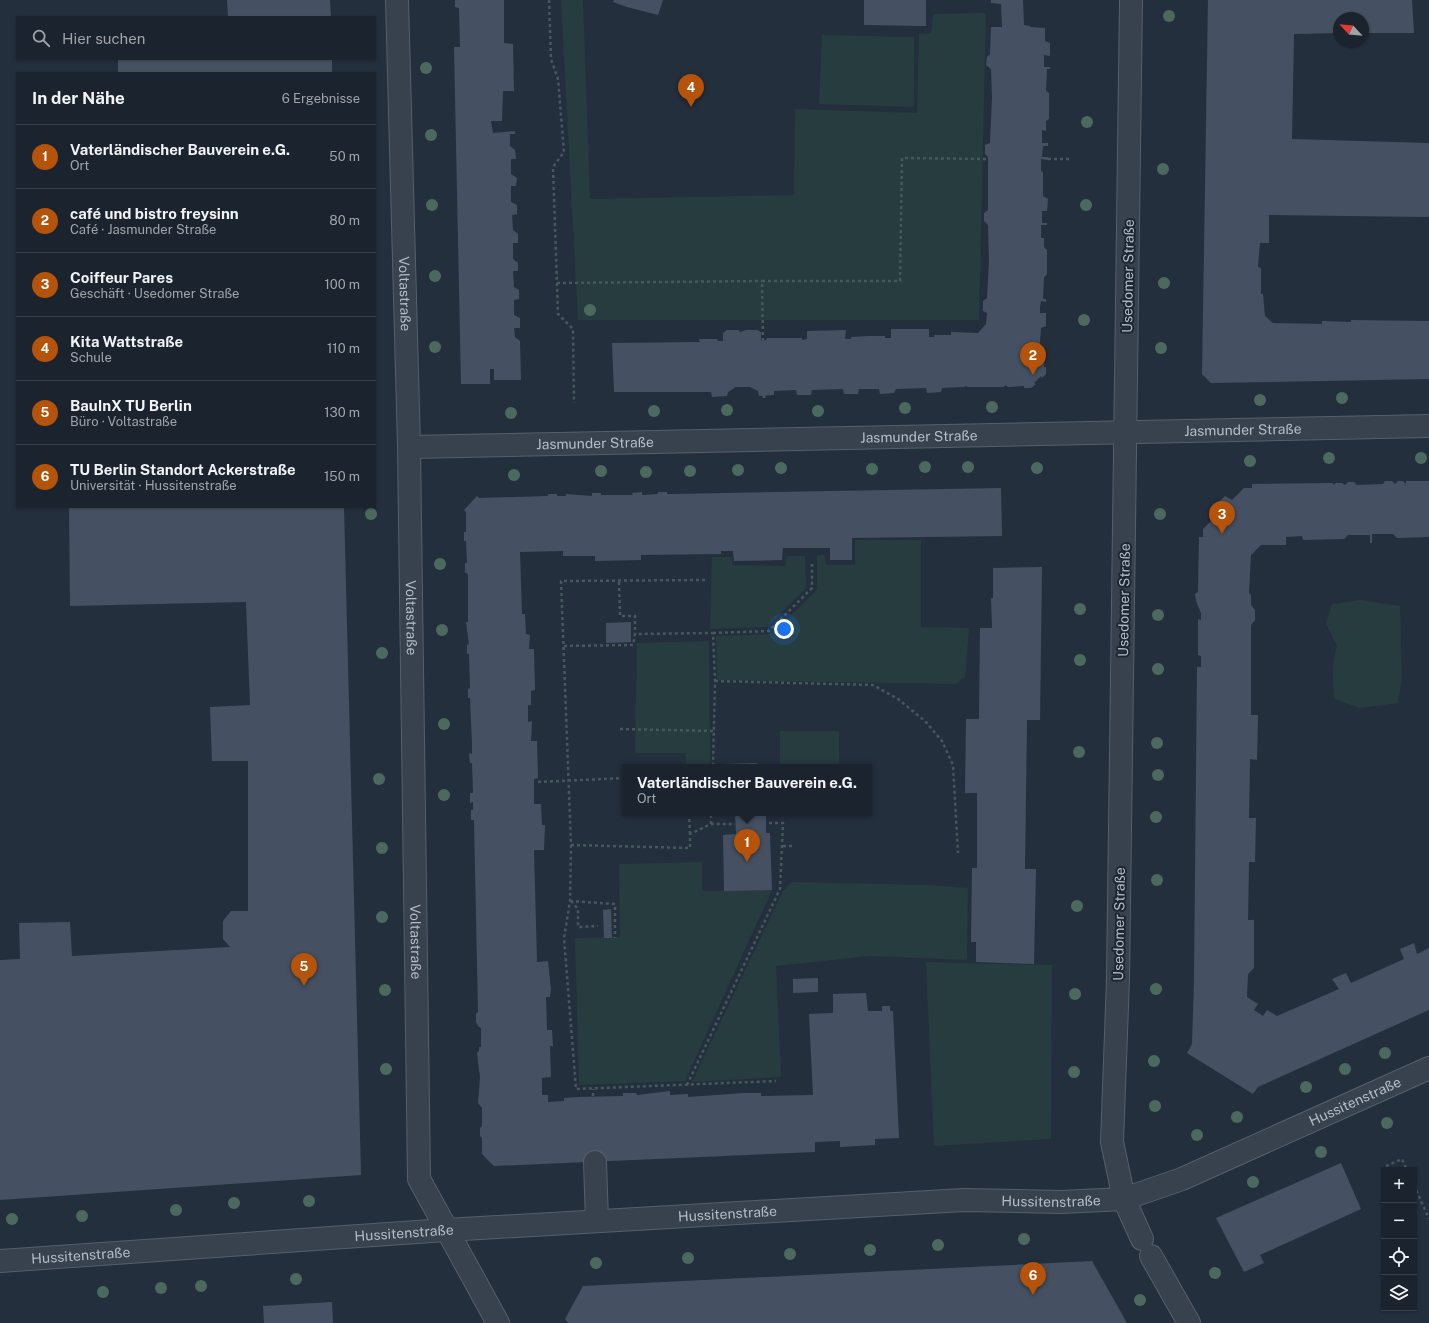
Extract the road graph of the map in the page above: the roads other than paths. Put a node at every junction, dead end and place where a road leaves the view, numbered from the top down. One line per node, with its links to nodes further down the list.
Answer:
1 (397, 0): 5 (street, Voltastraße)
2 (1131, 0): 4 (street, Usedomer Straße)
3 (1429, 426): 4 (street, Jasmunder Straße)
4 (1126, 433): 5 (street, Jasmunder Straße); 8 (street, Usedomer Straße)
5 (409, 447): 10 (street, Voltastraße)
6 (1429, 1068): 8 (street, Hussitenstraße)
7 (595, 1162): 9 (street)
8 (1124, 1199): 9 (street, Hussitenstraße); 13 (street, Usedomer Straße)
9 (597, 1221): 10 (street, Hussitenstraße)
10 (446, 1230): 11 (street, Hussitenstraße); 12 (street, Voltastraße)
11 (0, 1261)
12 (498, 1323)
13 (1189, 1323)

